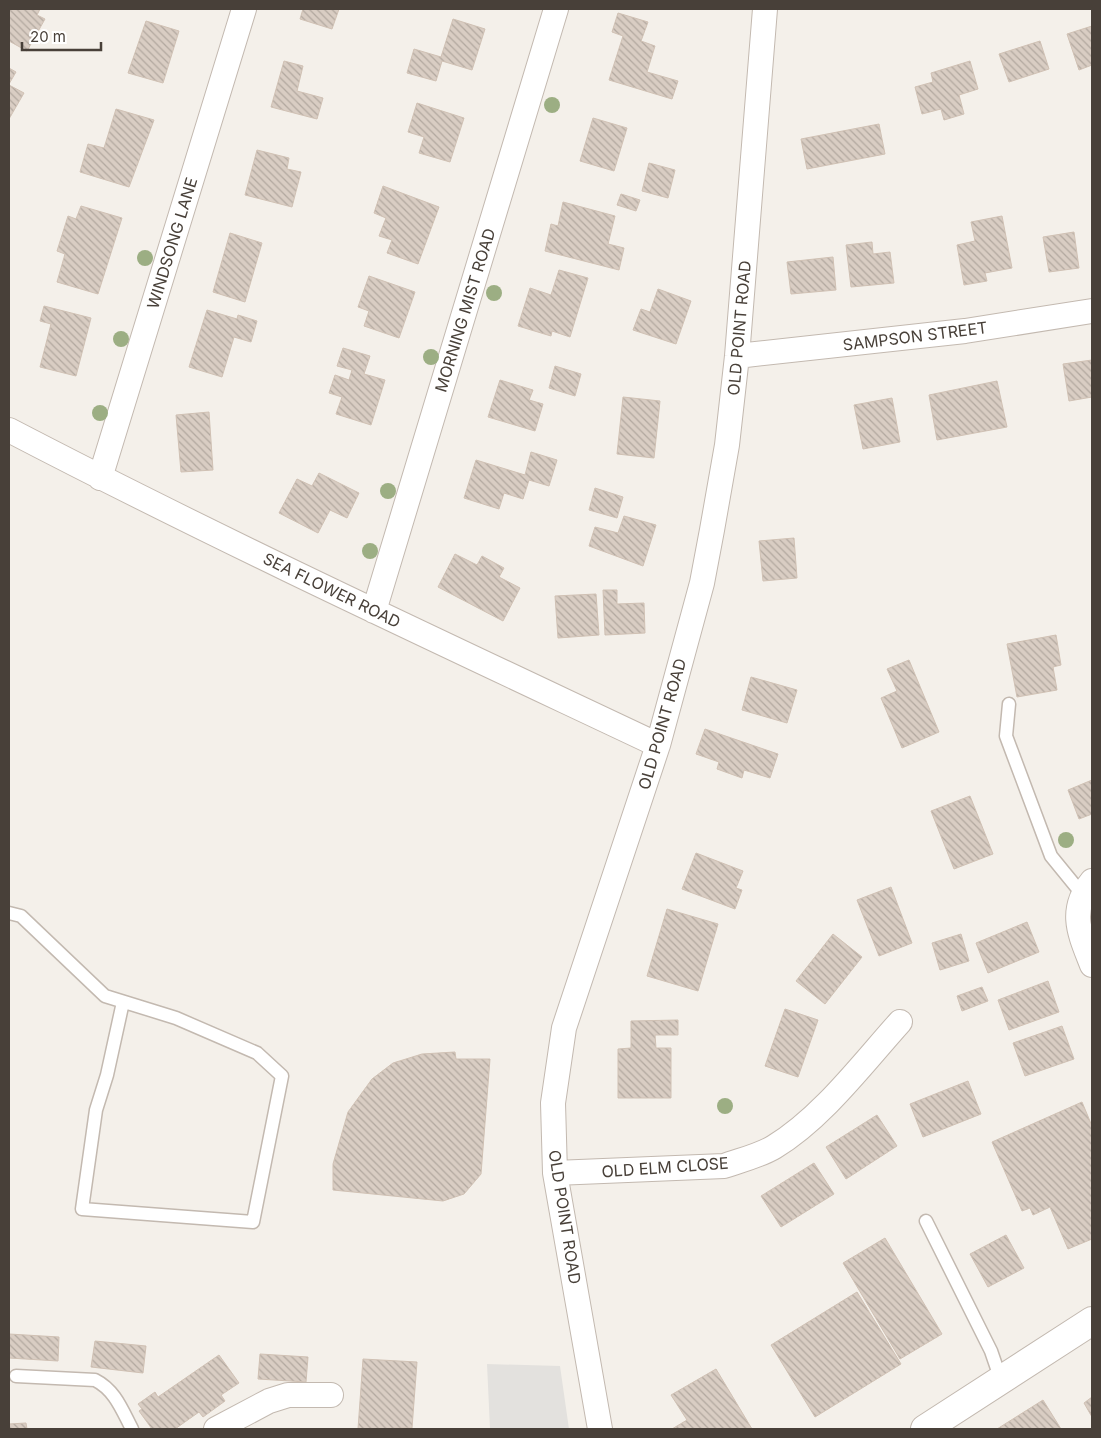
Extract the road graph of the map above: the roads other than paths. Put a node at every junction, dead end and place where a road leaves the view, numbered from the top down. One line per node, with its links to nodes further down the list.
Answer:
1 (244, 9): 7 (street, WINDSONG LANE)
2 (556, 9): 8 (street, MORNING MIST ROAD)
3 (765, 9): 5 (street, OLD POINT ROAD)
4 (1092, 311): 5 (street, SAMPSON STREET)
5 (737, 356): 10 (street, OLD POINT ROAD)
6 (9, 430): 7 (street, SEA FLOWER ROAD)
7 (100, 478): 8 (street, SEA FLOWER ROAD)
8 (374, 611): 10 (street, SEA FLOWER ROAD)
9 (1009, 704): 11 (lane)
10 (658, 746): 16 (street, OLD POINT ROAD)
11 (1087, 888): 13 (street)
12 (9, 913): 14 (lane)
13 (1092, 966)
14 (123, 1002): 14 (lane)
15 (900, 1022): 16 (street, OLD ELM CLOSE)
16 (555, 1173): 24 (street, OLD POINT ROAD)
17 (926, 1221): 20 (lane)
18 (1092, 1320): 20 (street)
19 (16, 1376): 22 (lane)
20 (1001, 1380): 25 (street)
21 (330, 1395): 23 (street)
22 (132, 1429)
23 (216, 1429)
24 (600, 1429)
25 (925, 1429)

